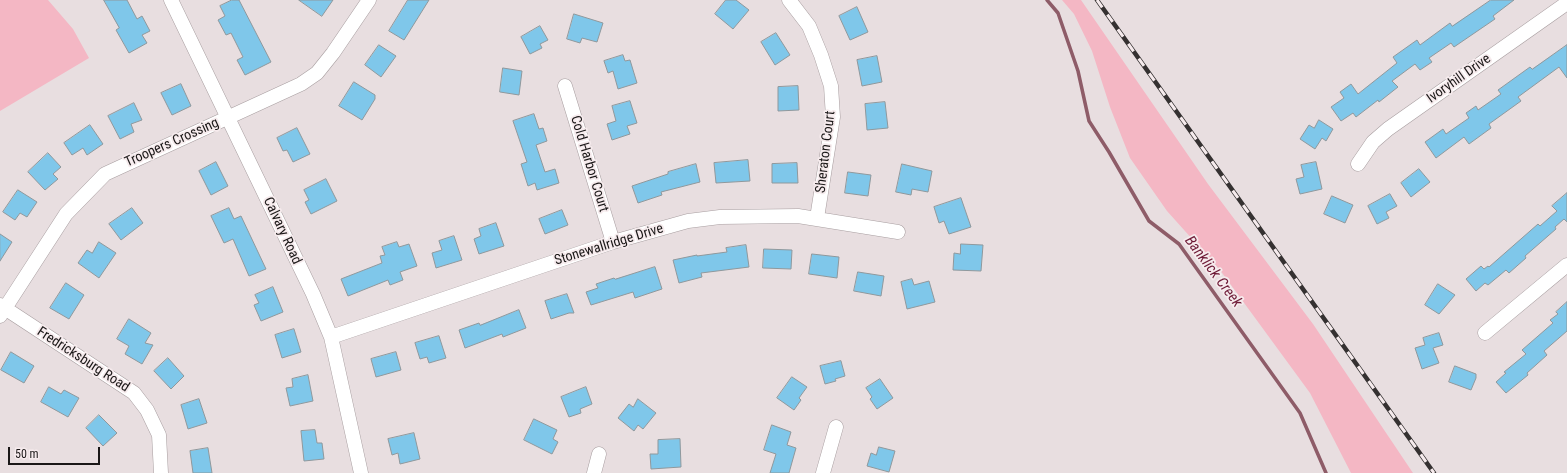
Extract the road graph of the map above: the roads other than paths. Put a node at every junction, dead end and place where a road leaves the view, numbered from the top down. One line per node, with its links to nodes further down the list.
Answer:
1 (171, 0): 6 (street, Calvary Road)
2 (369, 0): 6 (street, Troopers Crossing)
3 (789, 0): 8 (street, Sheraton Court)
4 (1567, 3): 7 (street, Ivoryhill Drive)
5 (565, 86): 10 (street, Cold Harbor Court)
6 (229, 118): 12 (street, Troopers Crossing); 14 (street, Calvary Road)
7 (1358, 164)
8 (817, 218): 9 (street, Stonewallridge Drive); 10 (street, Stonewallridge Drive)
9 (898, 232)
10 (613, 242): 14 (street, Stonewallridge Drive)
11 (1567, 265): 13 (street)
12 (2, 310): 17 (street, Fredricksburg Road)
13 (1485, 333)
14 (331, 337): 18 (street, Calvary Road)
15 (836, 427): 20 (street)
16 (599, 454): 19 (street)
17 (161, 473)
18 (361, 473)
19 (594, 473)
20 (823, 473)

